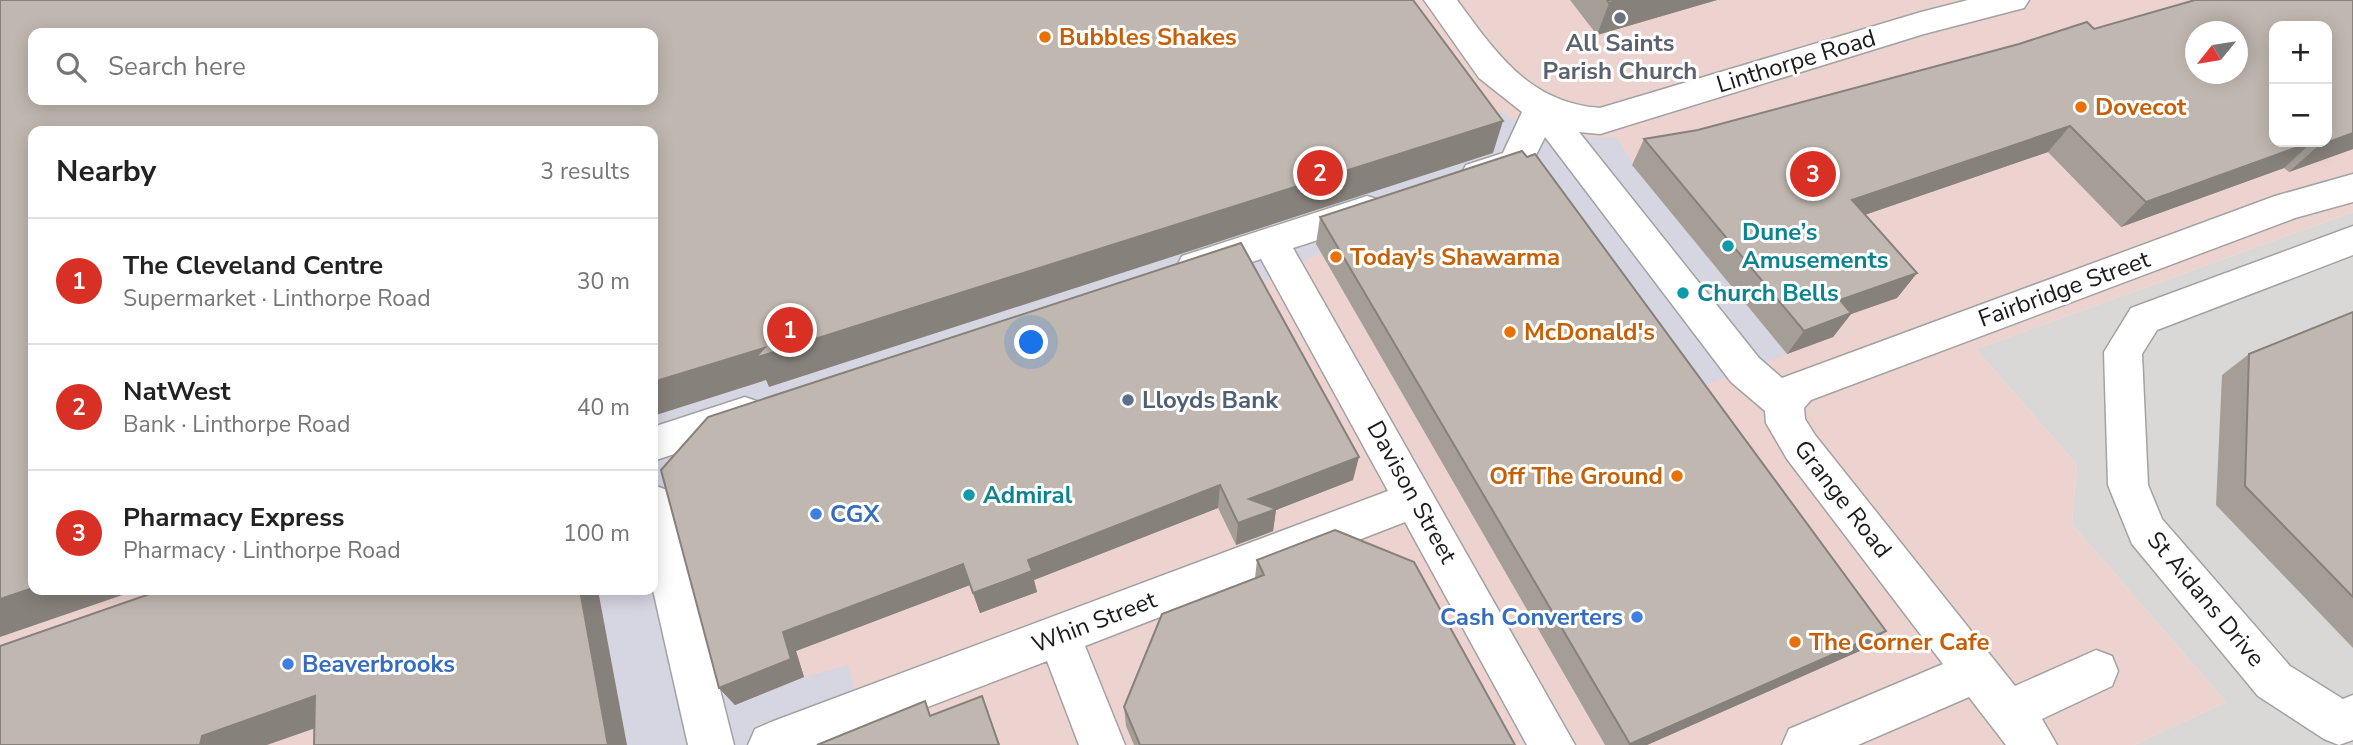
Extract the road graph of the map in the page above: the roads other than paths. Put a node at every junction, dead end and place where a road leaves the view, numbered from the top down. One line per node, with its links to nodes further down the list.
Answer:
1 (1440, 0): 5 (street)
2 (1897, 0): 4 (street)
3 (2012, 0): 4 (street, Linthorpe Road)
4 (1921, 23): 5 (street, Linthorpe Road)
5 (1541, 108): 6 (street); 12 (street)
6 (1452, 182)
7 (2353, 188): 12 (street, Fairbridge Street)
8 (1400, 199): 10 (street)
9 (2353, 240): 20 (street, St Aidans Drive)
10 (1270, 241): 11 (street); 15 (street, Davison Street)
11 (1158, 278)
12 (1784, 404): 18 (street, Grange Road)
13 (772, 405): 14 (street)
14 (658, 442)
15 (1416, 499): 17 (street, Whin Street); 25 (street, Davison Street)
16 (658, 524): 22 (street)
17 (1059, 636): 23 (street, Whin Street); 24 (street)
18 (1977, 671): 21 (street, Grange Road); 26 (street)
19 (2096, 671): 21 (street)
20 (2353, 717)
21 (2021, 729)
22 (711, 745)
23 (771, 745)
24 (1102, 745)
25 (1552, 745)
26 (1805, 745)

